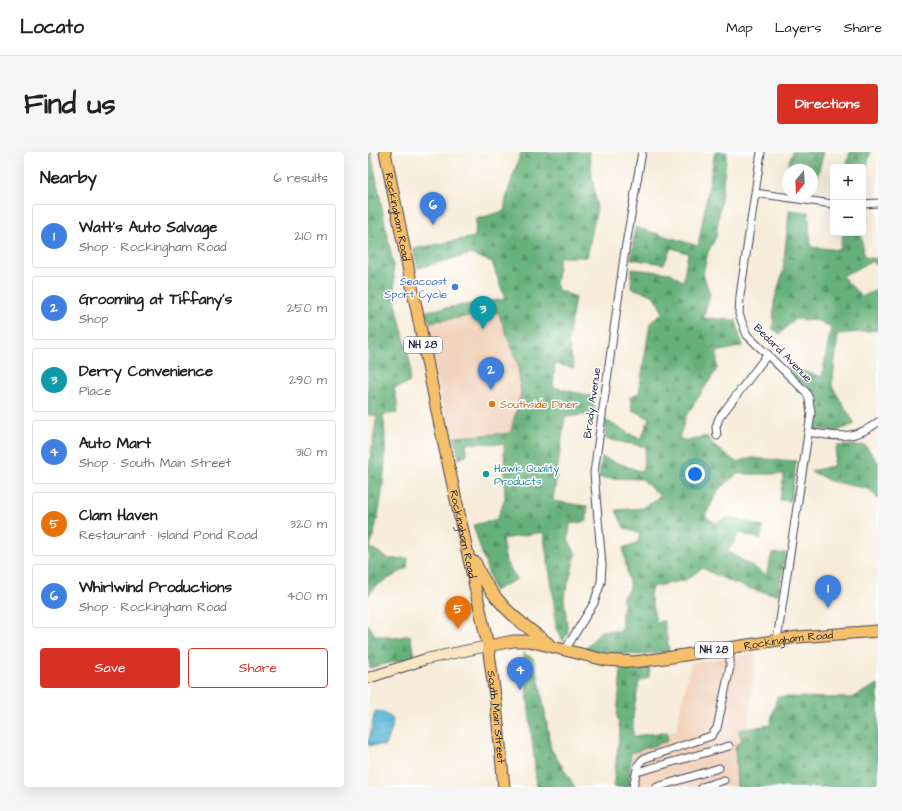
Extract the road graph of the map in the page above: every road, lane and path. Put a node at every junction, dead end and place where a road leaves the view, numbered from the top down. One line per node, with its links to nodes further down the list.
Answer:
1 (385, 152): 12 (main road, Rockingham Road / NH 28)
2 (642, 152): 18 (street, Brady Avenue)
3 (761, 152): 4 (street, Bedard Avenue)
4 (755, 193): 6 (street); 8 (street, Bedard Avenue)
5 (878, 203): 7 (street)
6 (830, 204)
7 (866, 204)
8 (768, 354): 10 (street, Bedard Avenue); 11 (street)
9 (878, 422): 10 (street)
10 (809, 432): 14 (street, Bedard Avenue)
11 (717, 436)
12 (465, 538): 15 (main road, Rockingham Road / NH 28); 16 (main road, NH 28)
13 (878, 631): 14 (main road, Rockingham Road / NH 28)
14 (777, 640): 17 (main road, Rockingham Road / NH 28)
15 (488, 646): 16 (main road, Rockingham Road / NH 28); 19 (street); 24 (main road, South Main Street)
16 (551, 646): 18 (main road, Rockingham Road / NH 28)
17 (730, 647): 18 (main road, Rockingham Road / NH 28); 22 (street)
18 (565, 650)
19 (368, 678)
20 (729, 746): 22 (street)
21 (719, 768): 26 (street)
22 (637, 772): 25 (street)
23 (724, 780): 27 (street)
24 (504, 787)
25 (633, 787)
26 (657, 787)
27 (702, 787)

